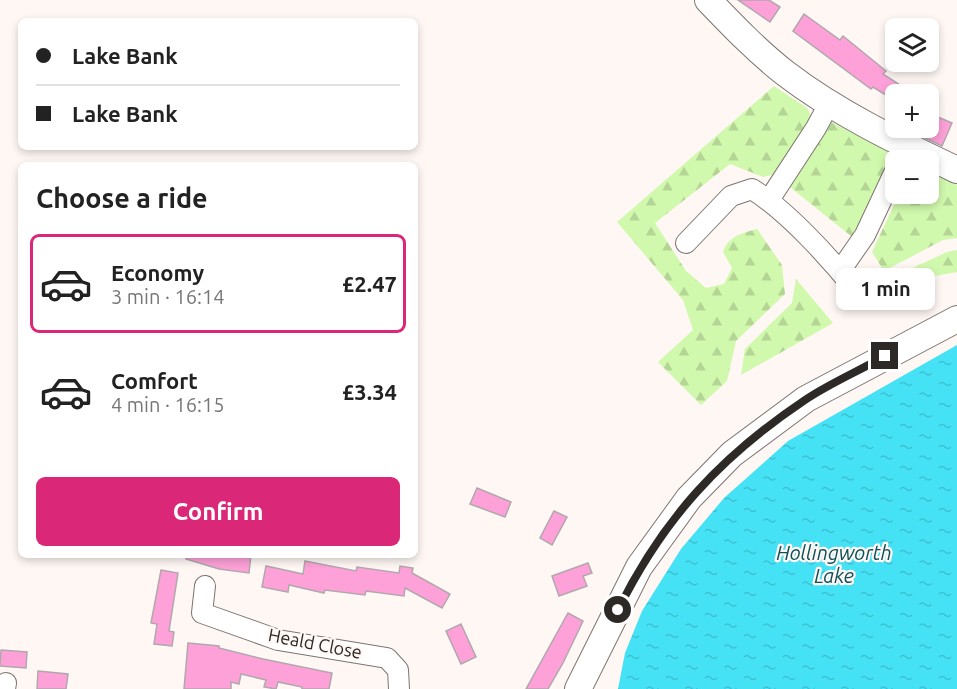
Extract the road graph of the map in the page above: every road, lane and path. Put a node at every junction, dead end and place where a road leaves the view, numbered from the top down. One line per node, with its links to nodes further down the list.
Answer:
1 (708, 0): 2 (main road)
2 (829, 104): 3 (main road); 7 (street)
3 (898, 150)
4 (939, 165): 5 (main road)
5 (957, 170)
6 (885, 193): 9 (street)
7 (768, 200): 8 (street); 9 (street)
8 (686, 243)
9 (840, 271): 10 (street)
10 (857, 292)
11 (957, 319): 14 (main road)
12 (205, 586): 13 (street, Heald Close)
13 (399, 689)
14 (578, 689)

